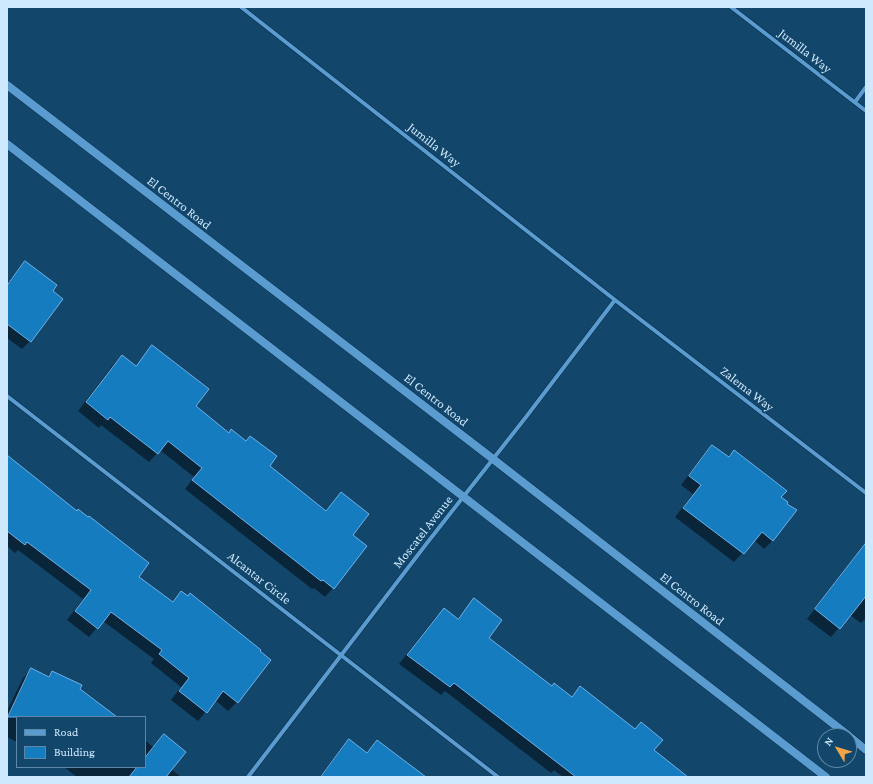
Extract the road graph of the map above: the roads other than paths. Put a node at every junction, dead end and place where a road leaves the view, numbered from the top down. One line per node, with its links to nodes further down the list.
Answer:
1 (242, 7): 8 (street, Jumilla Way)
2 (731, 7): 5 (street, Jumilla Way)
3 (7, 85): 10 (main road, El Centro Road)
4 (866, 87): 5 (street)
5 (855, 102): 6 (street, Jumilla Way)
6 (866, 111)
7 (7, 144): 12 (main road)
8 (615, 300): 10 (street, Moscatel Avenue); 11 (street, Zalema Way)
9 (7, 396): 13 (street, Alcantar Circle)
10 (493, 459): 12 (street, Moscatel Avenue); 14 (main road, El Centro Road)
11 (866, 493)
12 (464, 496): 13 (street, Moscatel Avenue); 19 (main road)
13 (342, 656): 17 (street, Moscatel Avenue); 18 (street, Alcantar Circle)
14 (839, 728)
15 (857, 743): 16 (main road, El Centro Road)
16 (866, 750)
17 (248, 777)
18 (498, 777)
19 (826, 777)

